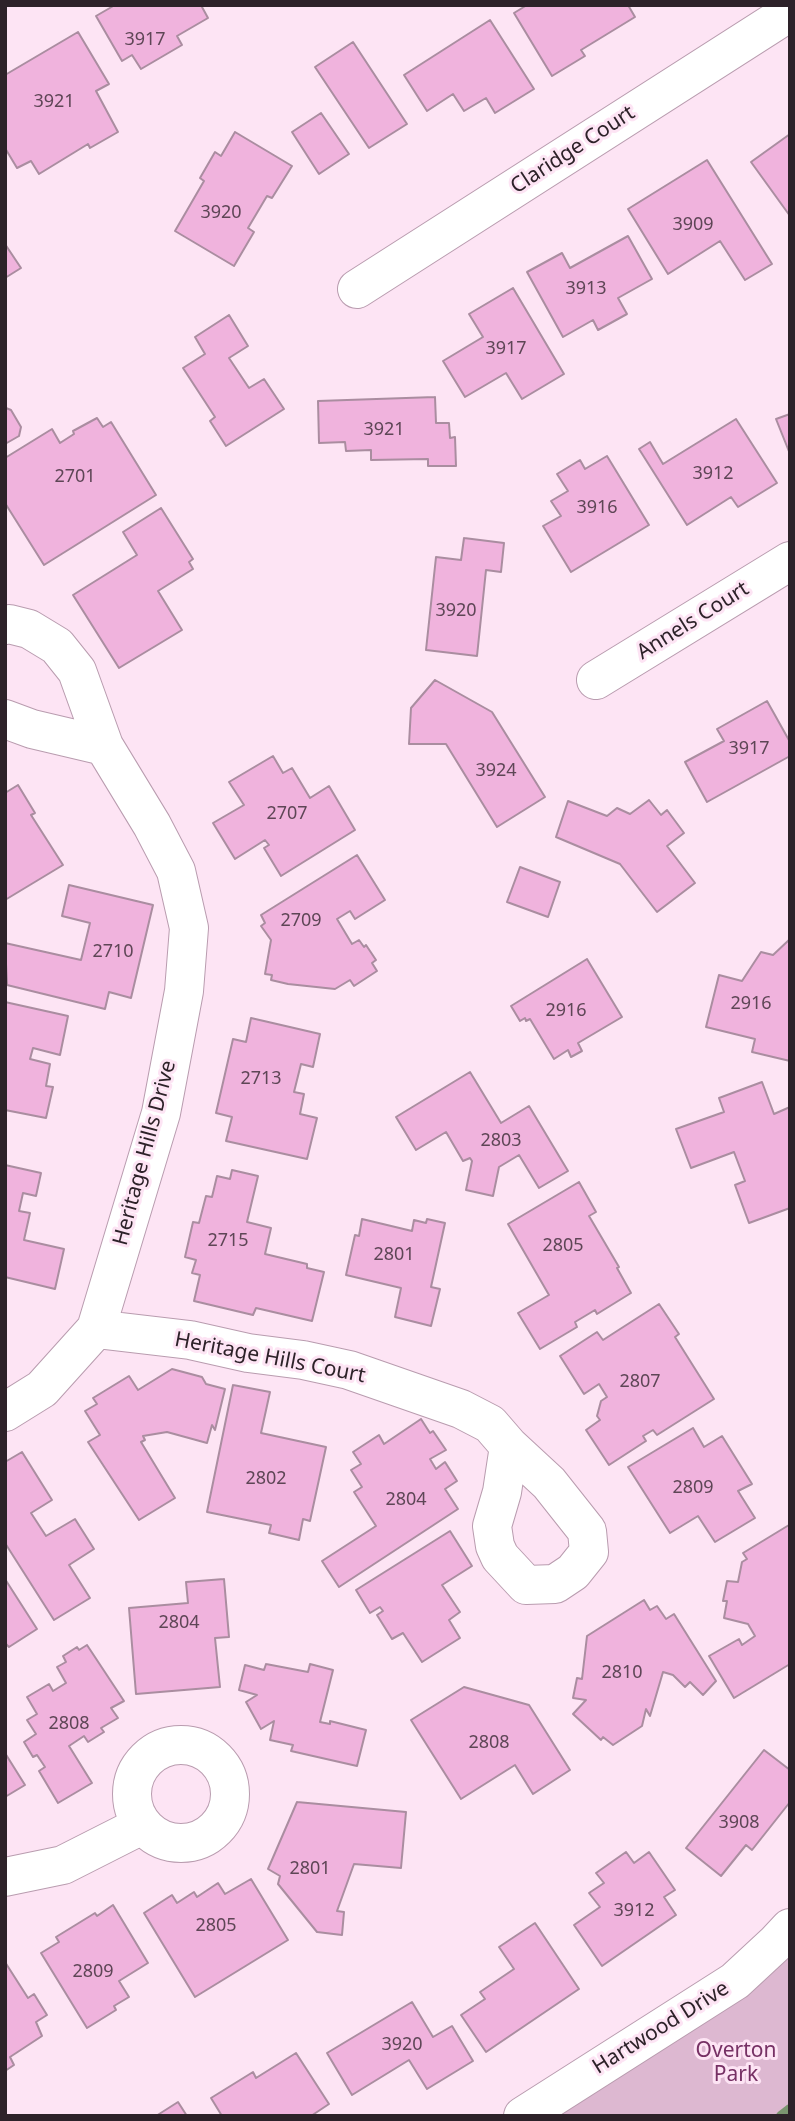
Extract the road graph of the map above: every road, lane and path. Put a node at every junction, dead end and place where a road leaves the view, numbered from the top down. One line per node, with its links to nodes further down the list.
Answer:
1 (790, 12): 2 (street, Claridge Court)
2 (357, 289)
3 (790, 561): 5 (street, Annels Court)
4 (5, 625): 7 (street, Heritage Hills Drive)
5 (596, 680)
6 (5, 719): 7 (street)
7 (104, 746): 8 (street, Heritage Hills Drive)
8 (96, 1329): 9 (street, Heritage Hills Drive); 10 (street, Heritage Hills Court)
9 (5, 1412)
10 (509, 1446)
11 (142, 1825): 12 (street)
12 (5, 1877)
13 (790, 1928): 14 (street, Hartwood Drive)
14 (523, 2116)

